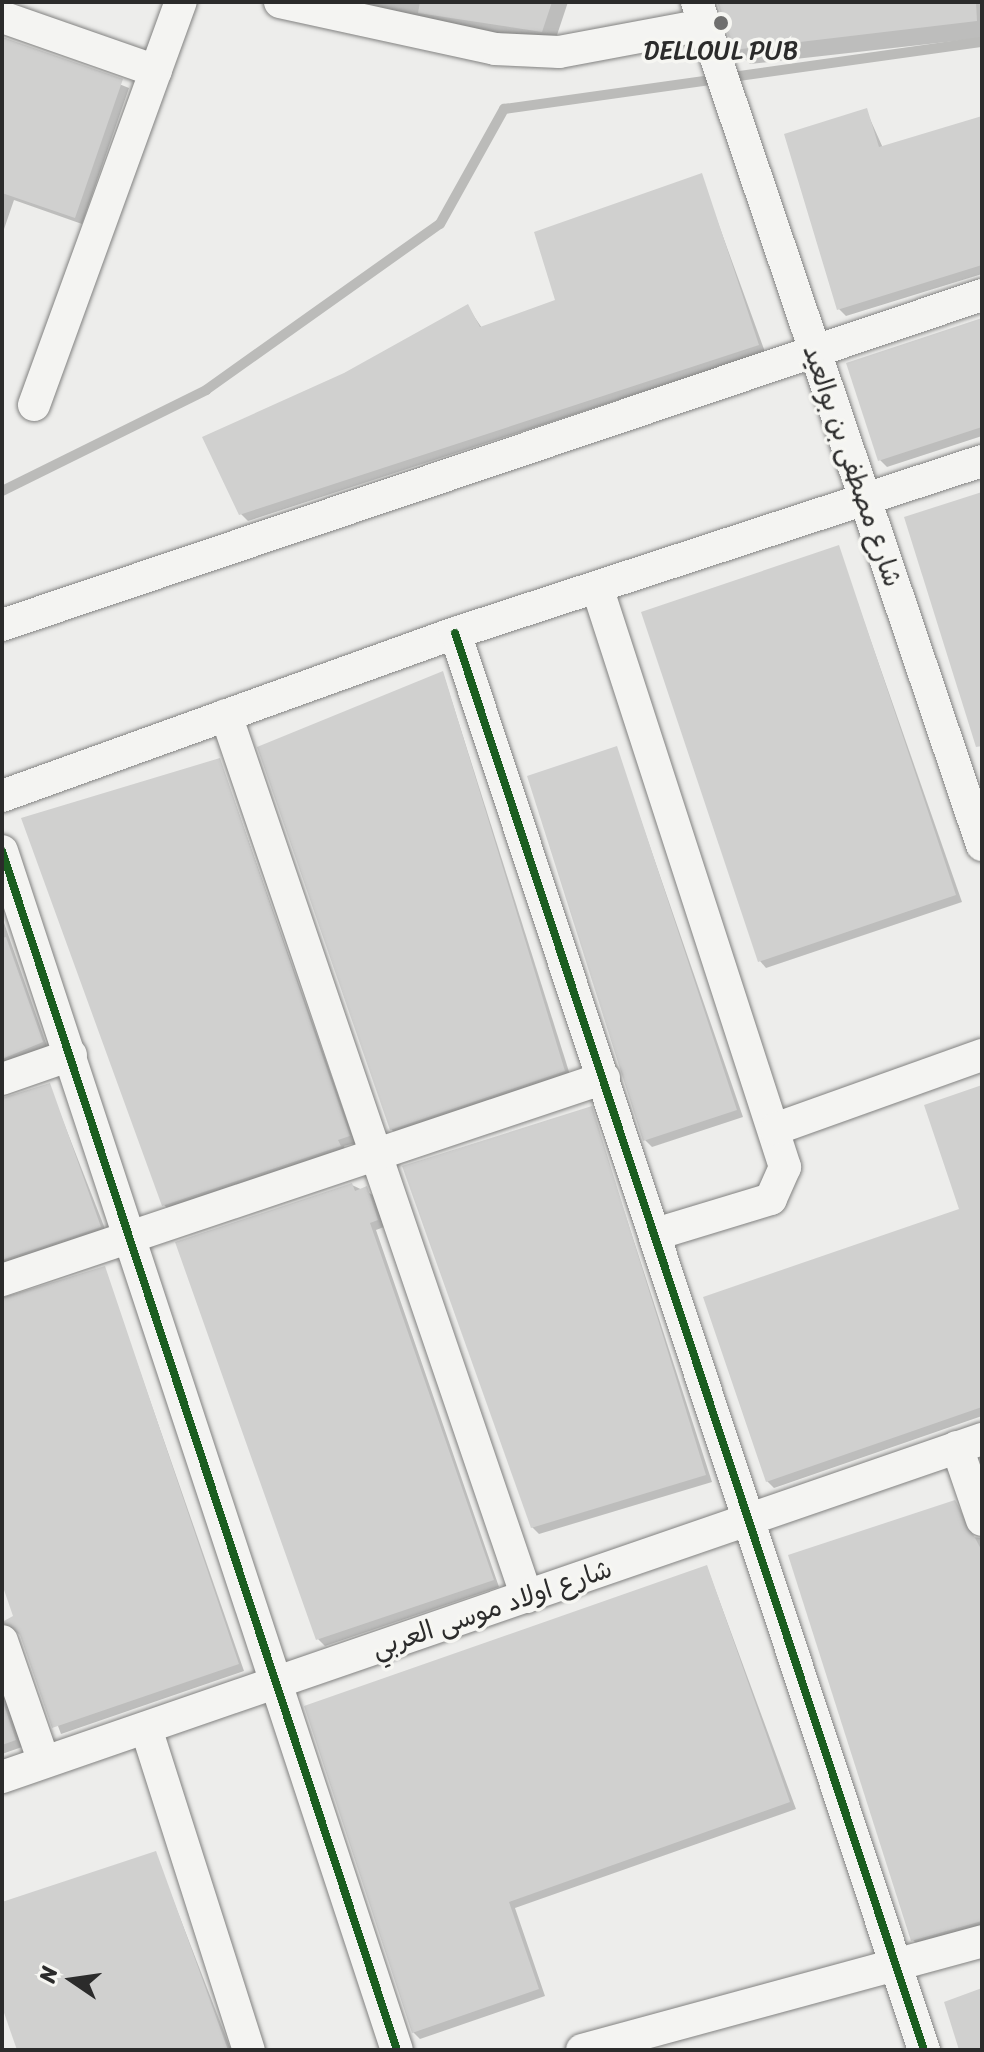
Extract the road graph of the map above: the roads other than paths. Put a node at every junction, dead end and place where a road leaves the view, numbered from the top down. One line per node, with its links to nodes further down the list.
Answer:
1 (181, 2): 5 (street)
2 (280, 2): 3 (street)
3 (700, 13): 7 (street, شارع مصطفى بن بوالعيد)
4 (2, 17): 5 (street)
5 (156, 71): 8 (street)
6 (982, 295): 7 (street)
7 (814, 354): 10 (street, شارع مصطفى بن بوالعيد); 12 (street)
8 (34, 405)
9 (982, 461): 10 (street)
10 (864, 500): 11 (street); 16 (street, شارع مصطفى بن بوالعيد)
11 (597, 587): 13 (street); 22 (street)
12 (2, 625)
13 (455, 633): 14 (street); 20 (street)
14 (226, 715): 15 (street); 23 (street)
15 (2, 796)
16 (982, 845)
17 (2, 851): 18 (street)
18 (71, 1055): 21 (street); 25 (street)
19 (982, 1055): 22 (street)
20 (604, 1078): 23 (street); 24 (street)
21 (2, 1079)
22 (775, 1129): 24 (street)
23 (375, 1152): 25 (street); 30 (street)
24 (656, 1234): 28 (street)
25 (134, 1235): 26 (street); 32 (street)
26 (2, 1280)
27 (970, 1443): 28 (street, شارع اولاد موسى العربي); 29 (street)
28 (748, 1517): 30 (street, شارع اولاد موسى العربي); 37 (street)
29 (982, 1520)
30 (527, 1597): 32 (street, شارع اولاد موسى العربي)
31 (2, 1641): 34 (street)
32 (276, 1684): 33 (street, شارع اولاد موسى العربي); 40 (street)
33 (146, 1728): 34 (street, شارع اولاد موسى العربي); 39 (street)
34 (44, 1762): 35 (street, شارع اولاد موسى العربي)
35 (2, 1777)
36 (982, 1941): 37 (street)
37 (899, 1968): 38 (street); 42 (street)
38 (669, 2038): 41 (street)
39 (249, 2050)
40 (397, 2050)
41 (582, 2050)
42 (924, 2050)

